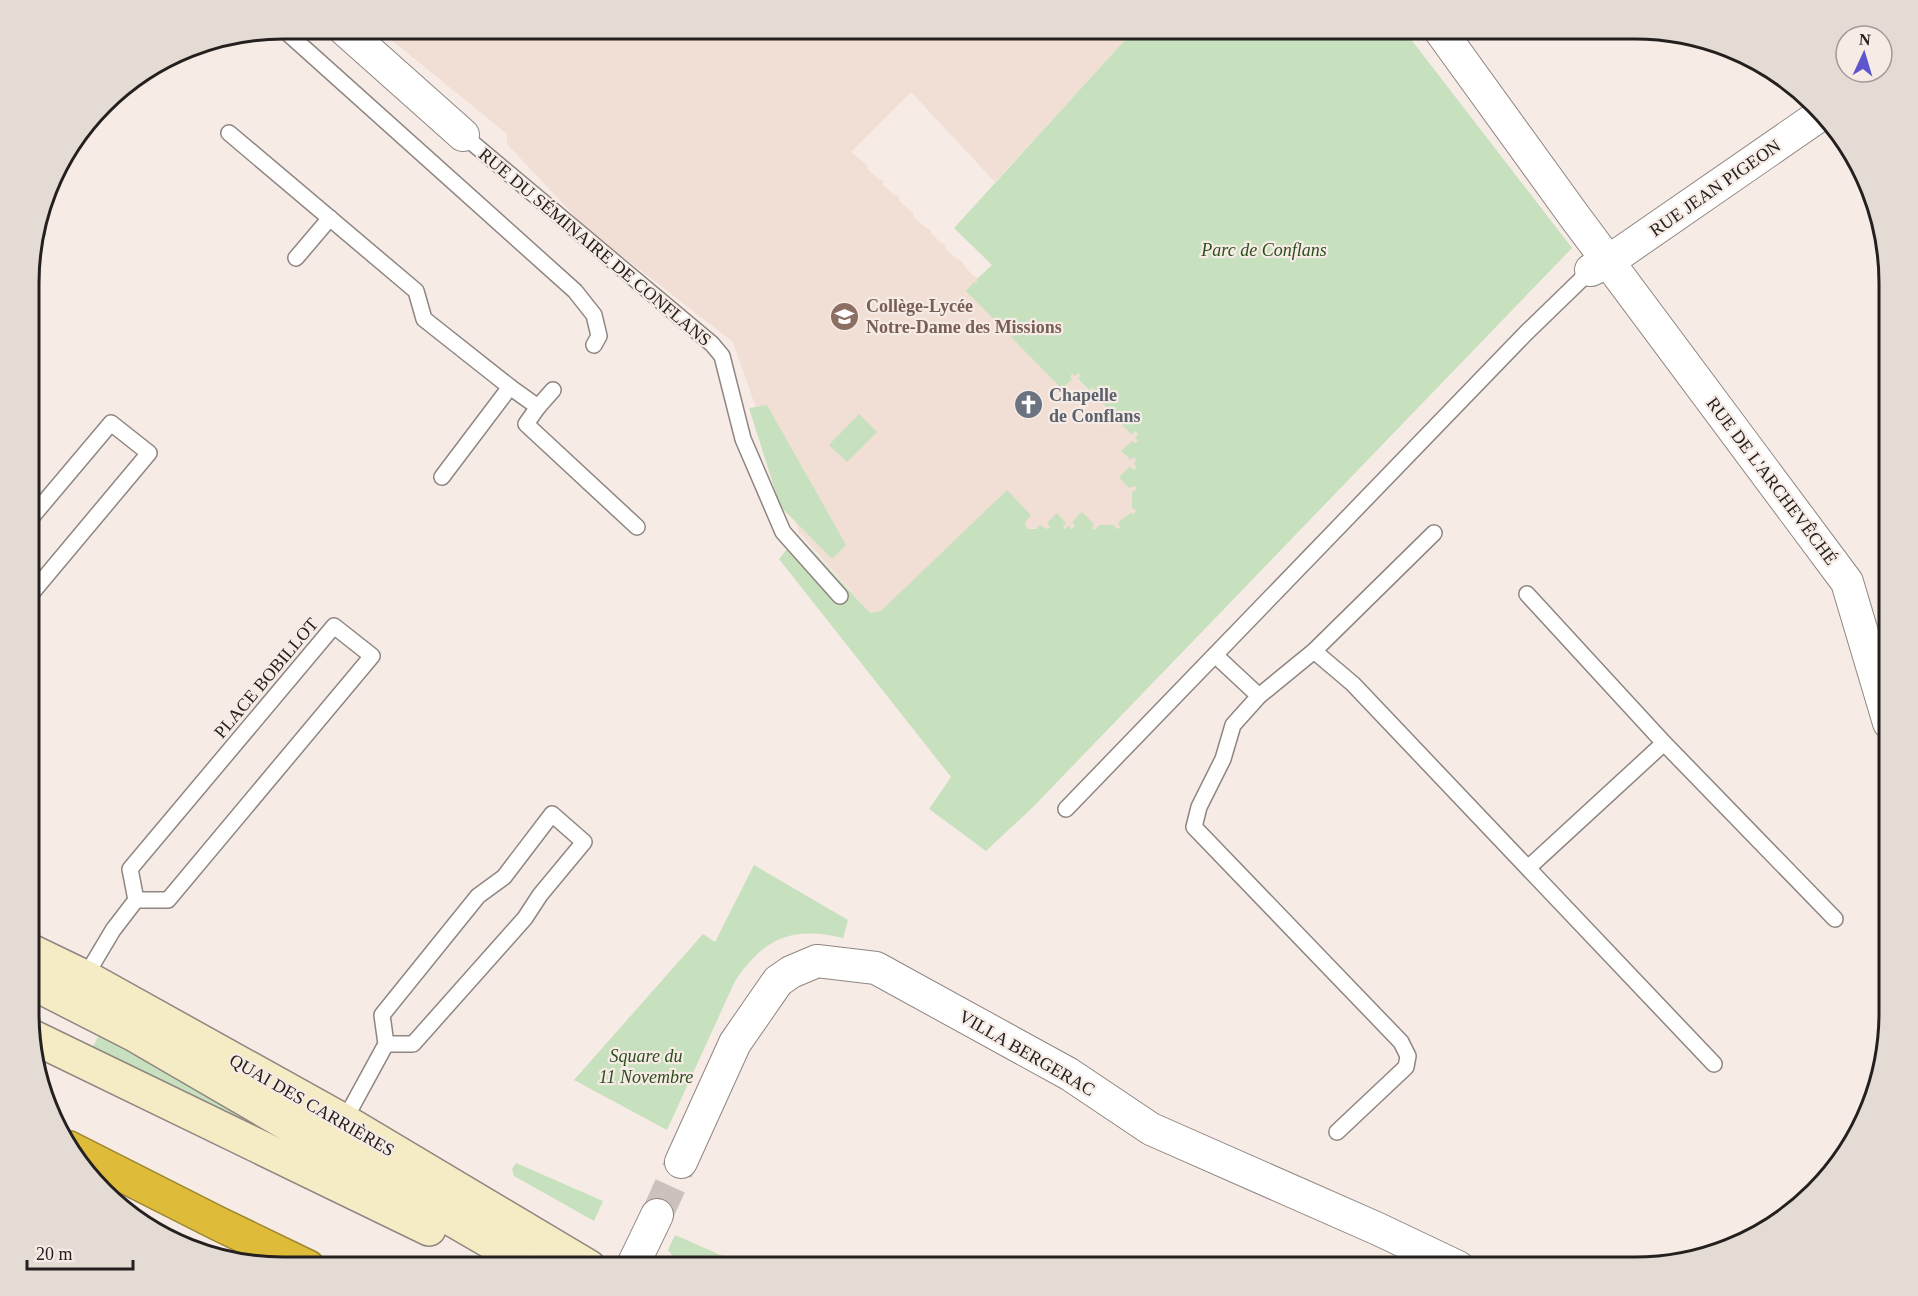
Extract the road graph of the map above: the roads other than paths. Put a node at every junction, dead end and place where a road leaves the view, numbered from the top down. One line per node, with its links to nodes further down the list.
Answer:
1 (295, 39): 10 (lane)
2 (356, 39): 6 (street, RUE DU SÉMINAIRE DE CONFLANS)
3 (1446, 39): 9 (street, RUE DE L'ARCHEVÊCHÉ)
4 (1816, 119): 9 (street, RUE JEAN PIGEON)
5 (229, 133): 7 (lane)
6 (463, 135): 20 (lane, RUE DU SÉMINAIRE DE CONFLANS)
7 (330, 218): 8 (lane); 11 (lane)
8 (296, 258)
9 (1600, 266): 22 (lane); 23 (street, RUE DE L'ARCHEVÊCHÉ)
10 (594, 345)
11 (510, 387): 13 (lane); 14 (lane)
12 (553, 390): 13 (lane)
13 (538, 407): 16 (lane)
14 (442, 477)
15 (39, 508): 18 (lane)
16 (637, 527)
17 (1434, 533): 21 (lane)
18 (39, 584)
19 (1527, 594): 25 (lane)
20 (840, 596)
21 (1314, 651): 24 (lane); 27 (lane)
22 (1215, 655): 24 (lane); 26 (lane)
23 (1879, 689)
24 (1259, 696): 37 (lane)
25 (1664, 743): 27 (lane); 29 (lane)
26 (1066, 809)
27 (1528, 868): 35 (lane)
28 (136, 900): 28 (lane, PLACE BOBILLOT); 31 (lane)
29 (1835, 919)
30 (39, 955): 31 (main road, QUAI DES CARRIÈRES)
31 (86, 977): 36 (main road, QUAI DES CARRIÈRES)
32 (39, 986): 43 (main road, QUAI DES CARRIÈRES)
33 (41, 1041): 42 (main road)
34 (386, 1044): 34 (lane); 36 (lane)
35 (1714, 1065)
36 (344, 1121): 44 (main road, QUAI DES CARRIÈRES)
37 (1337, 1132)
38 (85, 1156): 41 (highway)
39 (681, 1162): 46 (street, VILLA BERGERAC)
40 (657, 1215): 45 (street)
41 (287, 1257)
42 (486, 1257)
43 (517, 1257)
44 (572, 1257)
45 (637, 1257)
46 (1435, 1257)

